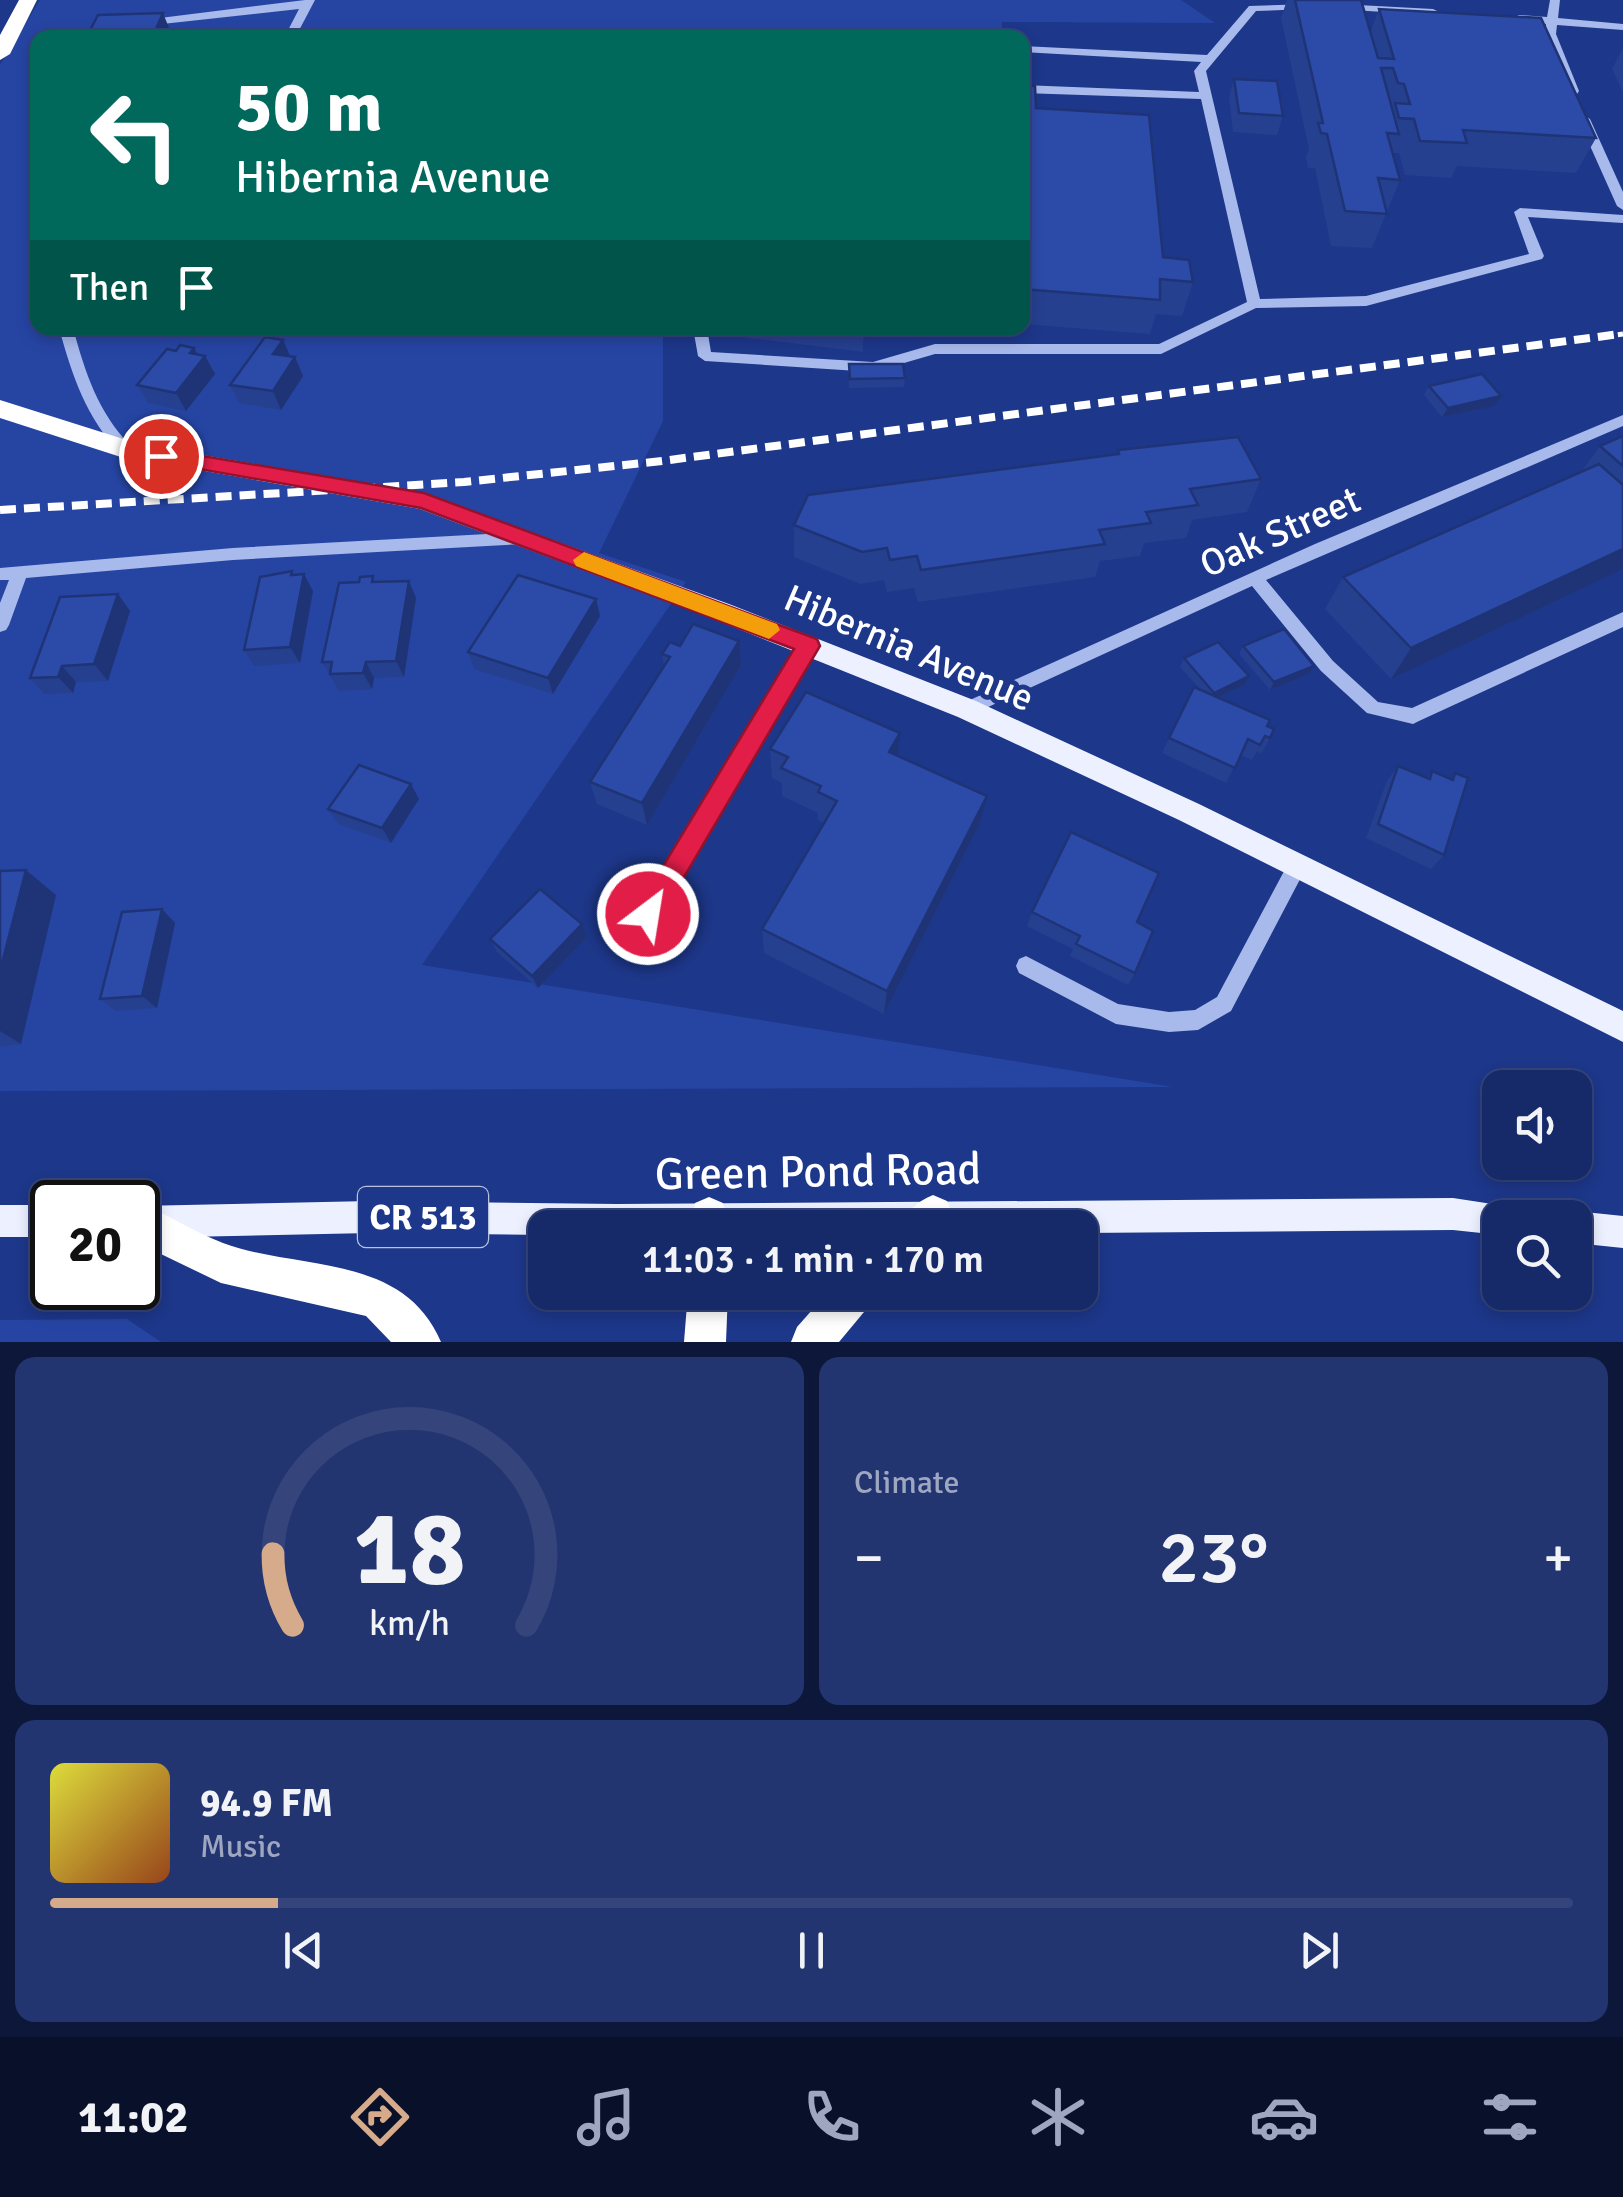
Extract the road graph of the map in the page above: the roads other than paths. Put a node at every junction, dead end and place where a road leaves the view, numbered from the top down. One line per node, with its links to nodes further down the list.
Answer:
1 (28, 0): 11 (highway)
2 (1555, 0): 6 (street)
3 (309, 2): 7 (street); 9 (street)
4 (1443, 13): 12 (street)
5 (1498, 16): 6 (street)
6 (1552, 20): 8 (street); 15 (street)
7 (132, 24)
8 (1623, 27)
9 (293, 30)
10 (1030, 49): 12 (street)
11 (0, 54)
12 (1209, 59): 14 (street)
13 (1030, 89): 14 (street)
14 (1206, 96): 17 (street)
15 (1623, 206)
16 (1623, 218): 17 (street)
17 (1254, 304): 19 (street)
18 (68, 335): 22 (street)
19 (701, 335)
20 (0, 410): 22 (highway)
21 (1623, 420): 26 (street, Oak Street)
22 (127, 450): 23 (main road, Hibernia Avenue)
23 (524, 538): 24 (street); 29 (main road, Hibernia Avenue)
24 (20, 572): 25 (street); 28 (street)
25 (0, 574)
26 (1255, 578): 27 (street); 30 (street, Oak Street)
27 (1623, 619)
28 (0, 624)
29 (809, 646): 30 (main road, Hibernia Avenue); 32 (street)
30 (967, 710): 31 (main road, Hibernia Avenue)
31 (1297, 866): 33 (street); 34 (main road, Hibernia Avenue)
32 (648, 914)
33 (1026, 966)
34 (1623, 1027)
35 (1482, 1216): 37 (main road, Green Pond Road / CR 513)
36 (528, 1219): 40 (main road, Green Pond Road / CR 513)
37 (1098, 1219)
38 (0, 1221): 39 (main road)
39 (30, 1221)
40 (160, 1221)
41 (1592, 1229): 42 (main road)
42 (1623, 1232)
43 (160, 1233): 46 (highway)
44 (707, 1310): 47 (highway)
45 (840, 1310): 48 (highway)
46 (420, 1342)
47 (705, 1342)
48 (812, 1342)

